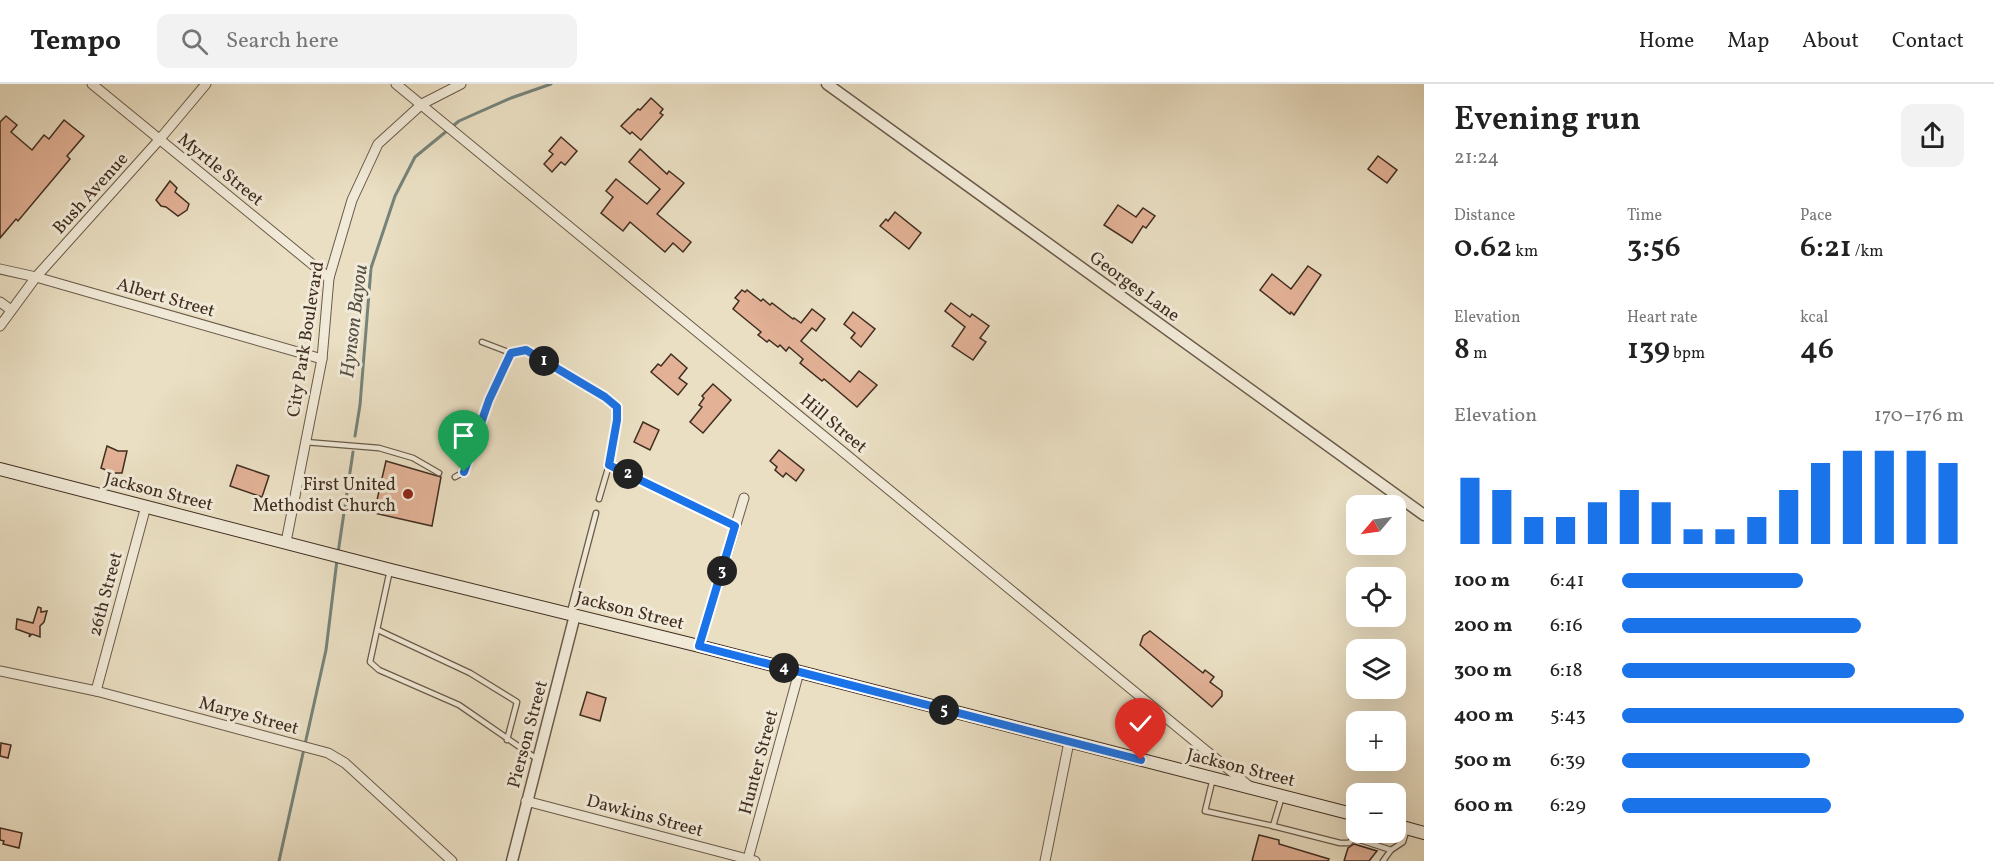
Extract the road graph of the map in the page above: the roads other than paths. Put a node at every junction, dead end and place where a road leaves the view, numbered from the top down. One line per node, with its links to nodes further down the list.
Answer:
1 (92, 84): 7 (street, Myrtle Street)
2 (206, 84): 7 (street, Bush Avenue)
3 (396, 84): 6 (street, Hill Street)
4 (461, 84): 6 (street, City Park Boulevard)
5 (827, 84): 26 (street, Georges Lane)
6 (422, 104): 10 (street, City Park Boulevard); 40 (street, Hill Street)
7 (159, 140): 9 (street, Bush Avenue); 10 (street, Myrtle Street)
8 (0, 269): 9 (street, Albert Street)
9 (36, 277): 12 (street, Bush Avenue); 16 (street, Albert Street)
10 (329, 278): 16 (street, City Park Boulevard)
11 (0, 302): 12 (street)
12 (11, 310): 13 (street, Bush Avenue)
13 (0, 326)
14 (482, 342): 15 (lane)
15 (511, 353): 18 (lane); 21 (lane)
16 (321, 359): 17 (street, City Park Boulevard)
17 (305, 442): 20 (lane); 28 (street, City Park Boulevard)
18 (609, 465): 23 (lane); 27 (lane)
19 (0, 469): 24 (main road, Jackson Street)
20 (439, 472)
21 (455, 477)
22 (744, 498): 27 (street)
23 (599, 499)
24 (146, 506): 28 (main road, Jackson Street); 35 (street, 26th Street)
25 (596, 513): 30 (lane)
26 (1424, 515)
27 (735, 526): 32 (street)
28 (286, 542): 29 (main road, Jackson Street)
29 (391, 570): 30 (main road, Jackson Street); 31 (lane)
30 (572, 615): 32 (main road, Jackson Street); 38 (street, Pierson Street)
31 (378, 630): 36 (lane); 36 (lane)
32 (699, 646): 34 (main road, Jackson Street)
33 (0, 671): 35 (street, Marye Street)
34 (799, 672): 37 (main road, Jackson Street); 50 (street, Hunter Street)
35 (96, 691): 51 (street, Marye Street)
36 (507, 740): 38 (lane)
37 (1069, 742): 39 (main road, Jackson Street); 53 (street)
38 (537, 759): 42 (street, Pierson Street)
39 (1213, 778): 40 (main road, Jackson Street); 44 (lane)
40 (1251, 788): 41 (main road, Jackson Street)
41 (1281, 796): 43 (main road, Jackson Street); 44 (lane)
42 (526, 801): 50 (street, Dawkins Street); 52 (street, Pierson Street)
43 (1346, 812)
44 (1273, 826): 48 (lane)
45 (1406, 828): 46 (main road)
46 (1424, 833)
47 (1402, 843): 49 (lane)
48 (1374, 844): 49 (lane)
49 (1391, 850): 54 (lane)
50 (752, 860)
51 (452, 861)
52 (512, 861)
53 (1045, 861)
54 (1383, 861)

